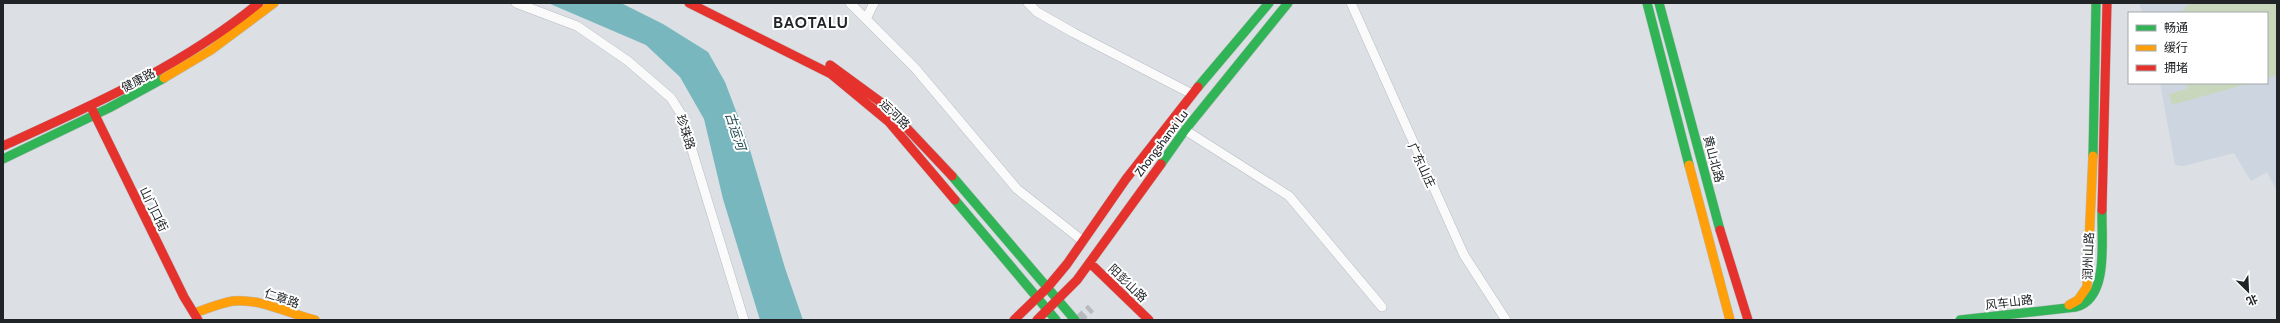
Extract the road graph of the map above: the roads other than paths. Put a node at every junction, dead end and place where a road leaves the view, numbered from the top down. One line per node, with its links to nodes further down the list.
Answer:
1 (259, 3): 18 (main road, 健康路)
2 (274, 3): 19 (main road, 健康路)
3 (516, 3): 33 (street, 珍珠路)
4 (689, 3): 26 (main road, 运河路)
5 (709, 3): 25 (main road, 运河路)
6 (850, 3): 16 (street)
7 (874, 3): 16 (street)
8 (1028, 3): 17 (street)
9 (1269, 3): 17 (main road, Zhongshanxi Lu)
10 (1288, 3): 20 (main road, Zhongshanxi Lu)
11 (1351, 3): 39 (street, 广东山庄)
12 (1647, 3): 40 (main road, 黄山北路)
13 (1659, 3): 41 (main road, 黄山北路)
14 (2096, 3): 29 (main road, 润州山路)
15 (2107, 3): 29 (main road, 润州山路)
16 (866, 19): 23 (street)
17 (1192, 94): 23 (main road, Zhongshanxi Lu)
18 (91, 106): 19 (main road, 山门口街); 21 (main road, 健康路)
19 (96, 116): 22 (main road, 健康路); 31 (main road, 山门口街)
20 (1185, 130): 24 (main road, Zhongshanxi Lu); 28 (street)
21 (3, 146)
22 (3, 159)
23 (1083, 241): 25 (main road, Zhongshanxi Lu)
24 (1090, 262): 27 (main road, Zhongshanxi Lu); 38 (main road, 阳彭山路)
25 (1047, 288): 26 (main road, Zhongshanxi Lu); 27 (main road, 运河路)
26 (1037, 299): 30 (main road, 运河路); 34 (main road, Zhongshanxi Lu)
27 (1058, 301): 30 (main road, Zhongshanxi Lu); 37 (main road, 运河路)
28 (1382, 307)
29 (2061, 308): 42 (main road, 风车山路)
30 (1048, 311): 35 (main road, Zhongshanxi Lu); 36 (main road, 运河路)
31 (196, 317): 32 (main road, 仁章路)
32 (315, 320)
33 (744, 320)
34 (1014, 320)
35 (1037, 320)
36 (1056, 320)
37 (1075, 320)
38 (1149, 320)
39 (1506, 320)
40 (1730, 320)
41 (1748, 320)
42 (1960, 320)

